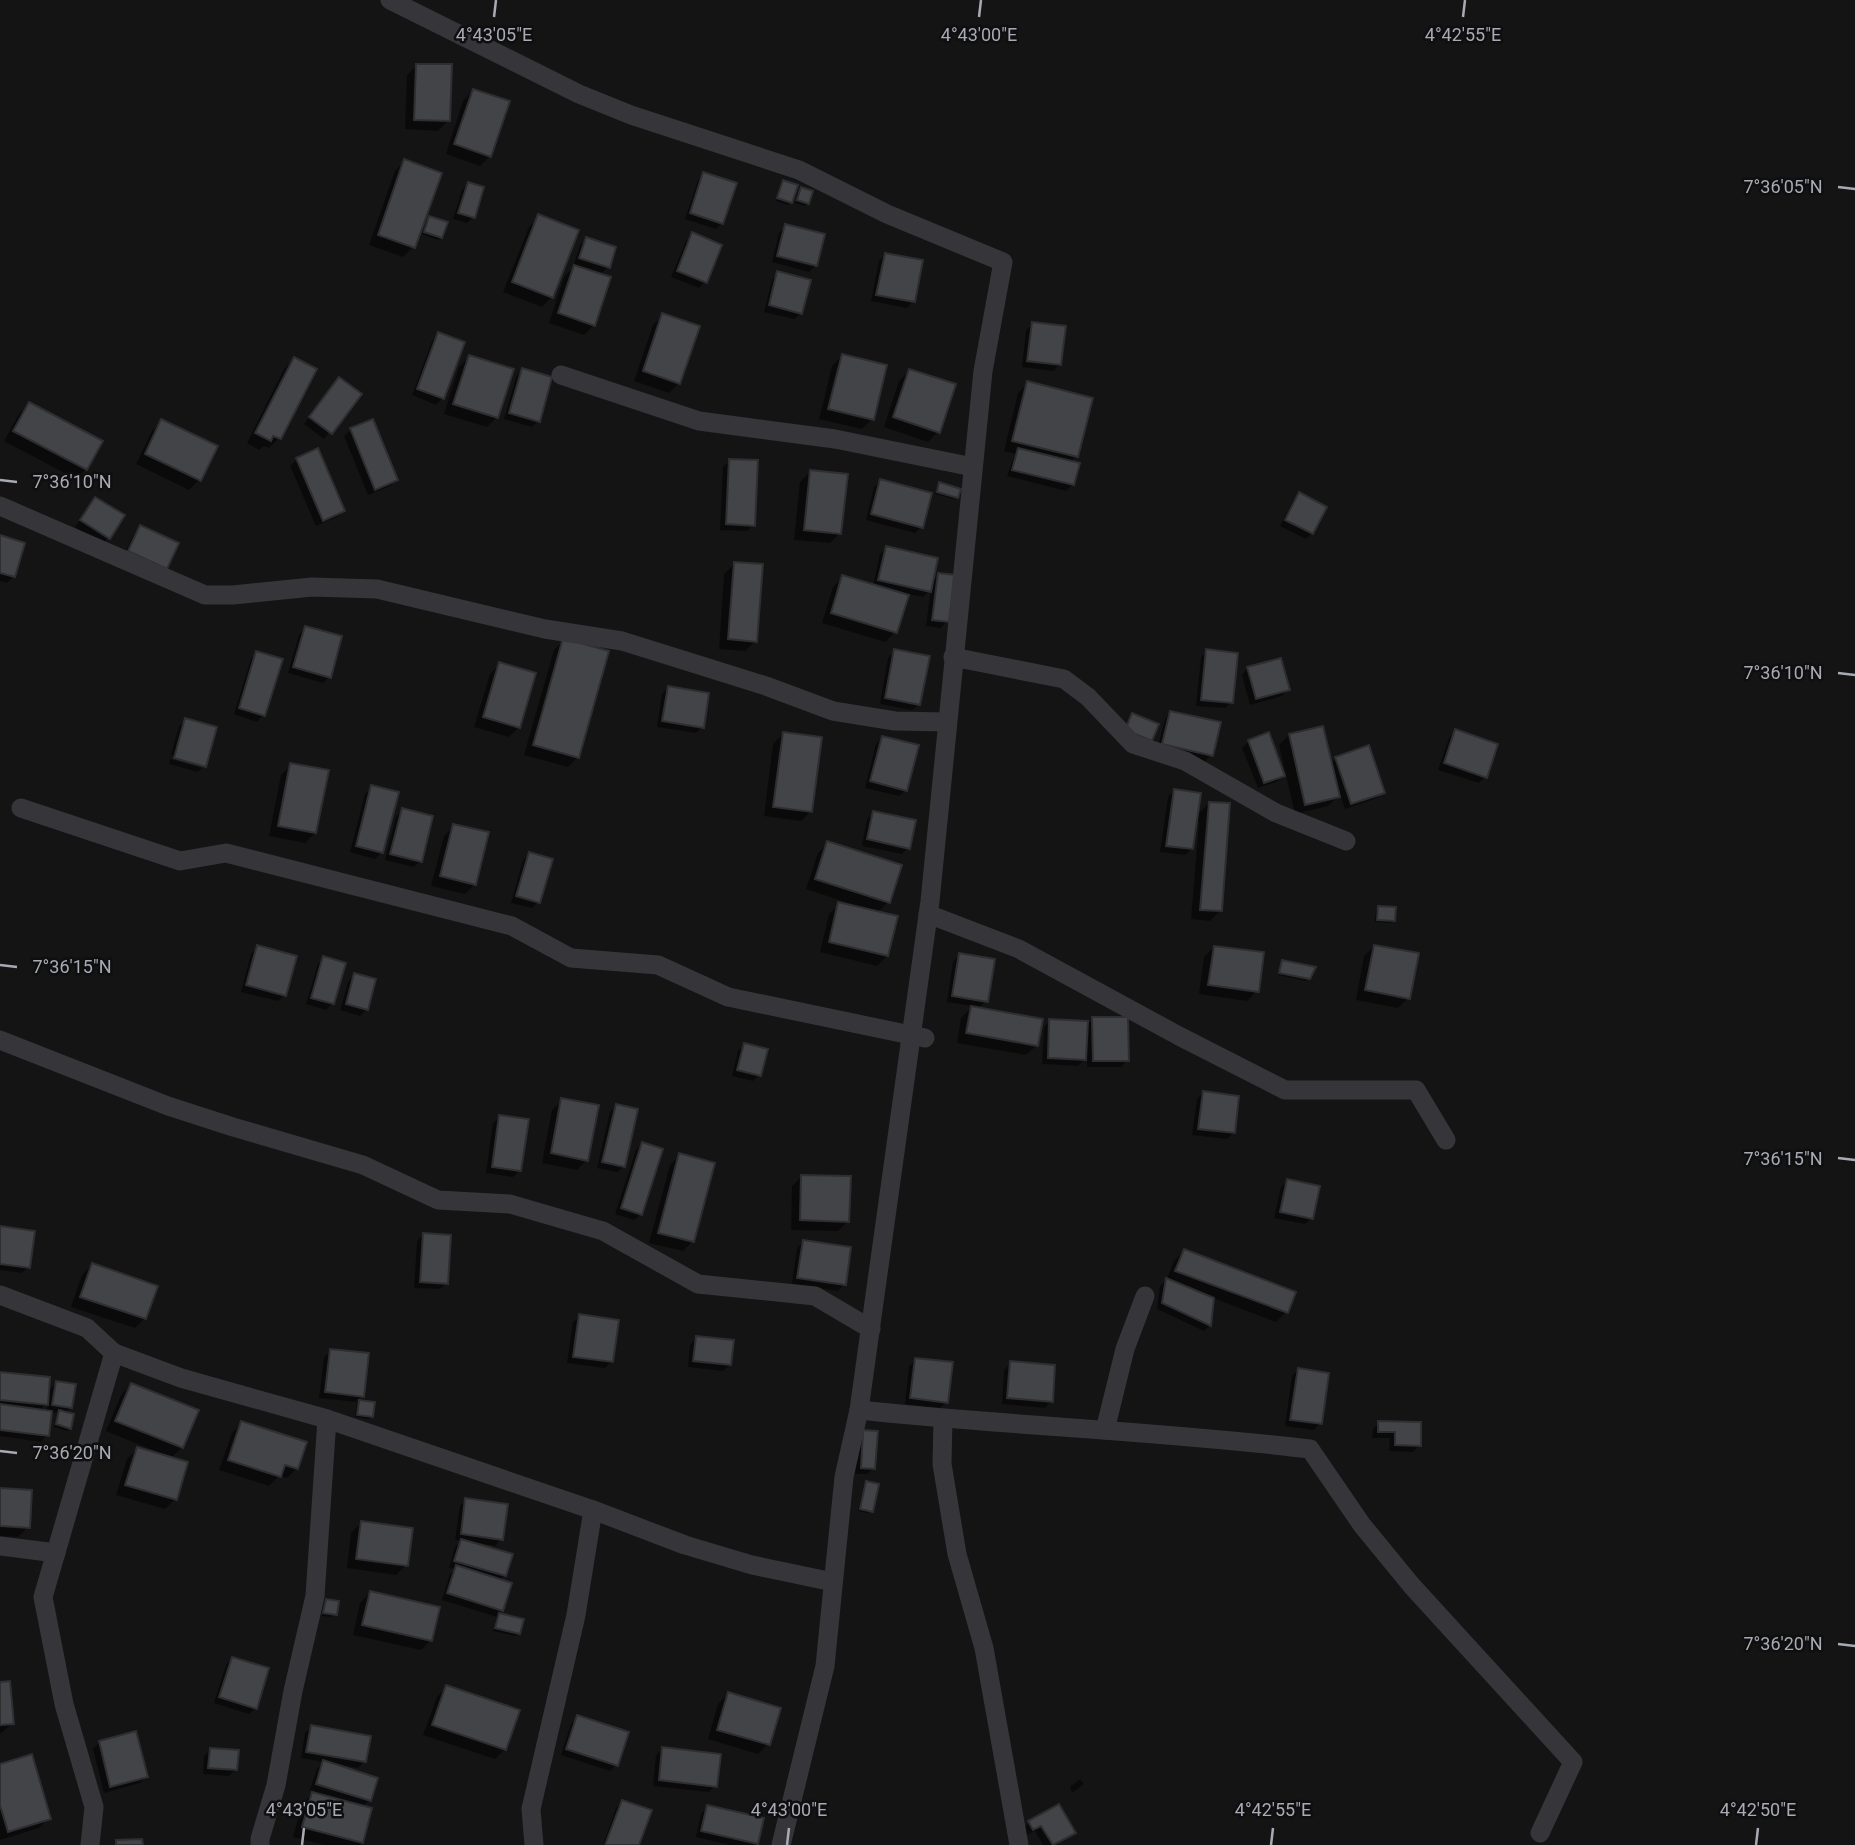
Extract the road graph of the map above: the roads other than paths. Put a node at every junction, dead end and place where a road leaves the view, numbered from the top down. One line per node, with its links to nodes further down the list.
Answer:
1 (390, 0): 3 (street)
2 (561, 375): 3 (street)
3 (973, 467): 5 (street)
4 (0, 506): 6 (street)
5 (953, 657): 6 (street); 8 (street)
6 (947, 722): 9 (street)
7 (21, 808): 10 (street)
8 (1346, 841)
9 (928, 914): 10 (street); 12 (street)
10 (918, 1037): 15 (street)
11 (0, 1040): 15 (street)
12 (1446, 1140)
13 (0, 1295): 16 (street)
14 (1145, 1296): 20 (street)
15 (871, 1329): 17 (street)
16 (114, 1353): 18 (street); 23 (street)
17 (859, 1410): 19 (street); 24 (street)
18 (327, 1419): 21 (street); 27 (street)
19 (943, 1419): 20 (street); 30 (street)
20 (1105, 1430): 25 (street)
21 (593, 1510): 24 (street); 28 (street)
22 (0, 1545): 23 (street)
23 (55, 1553): 26 (street)
24 (833, 1582): 29 (street)
25 (1540, 1833)
26 (90, 1845)
27 (260, 1845)
28 (534, 1845)
29 (781, 1845)
30 (1019, 1845)

